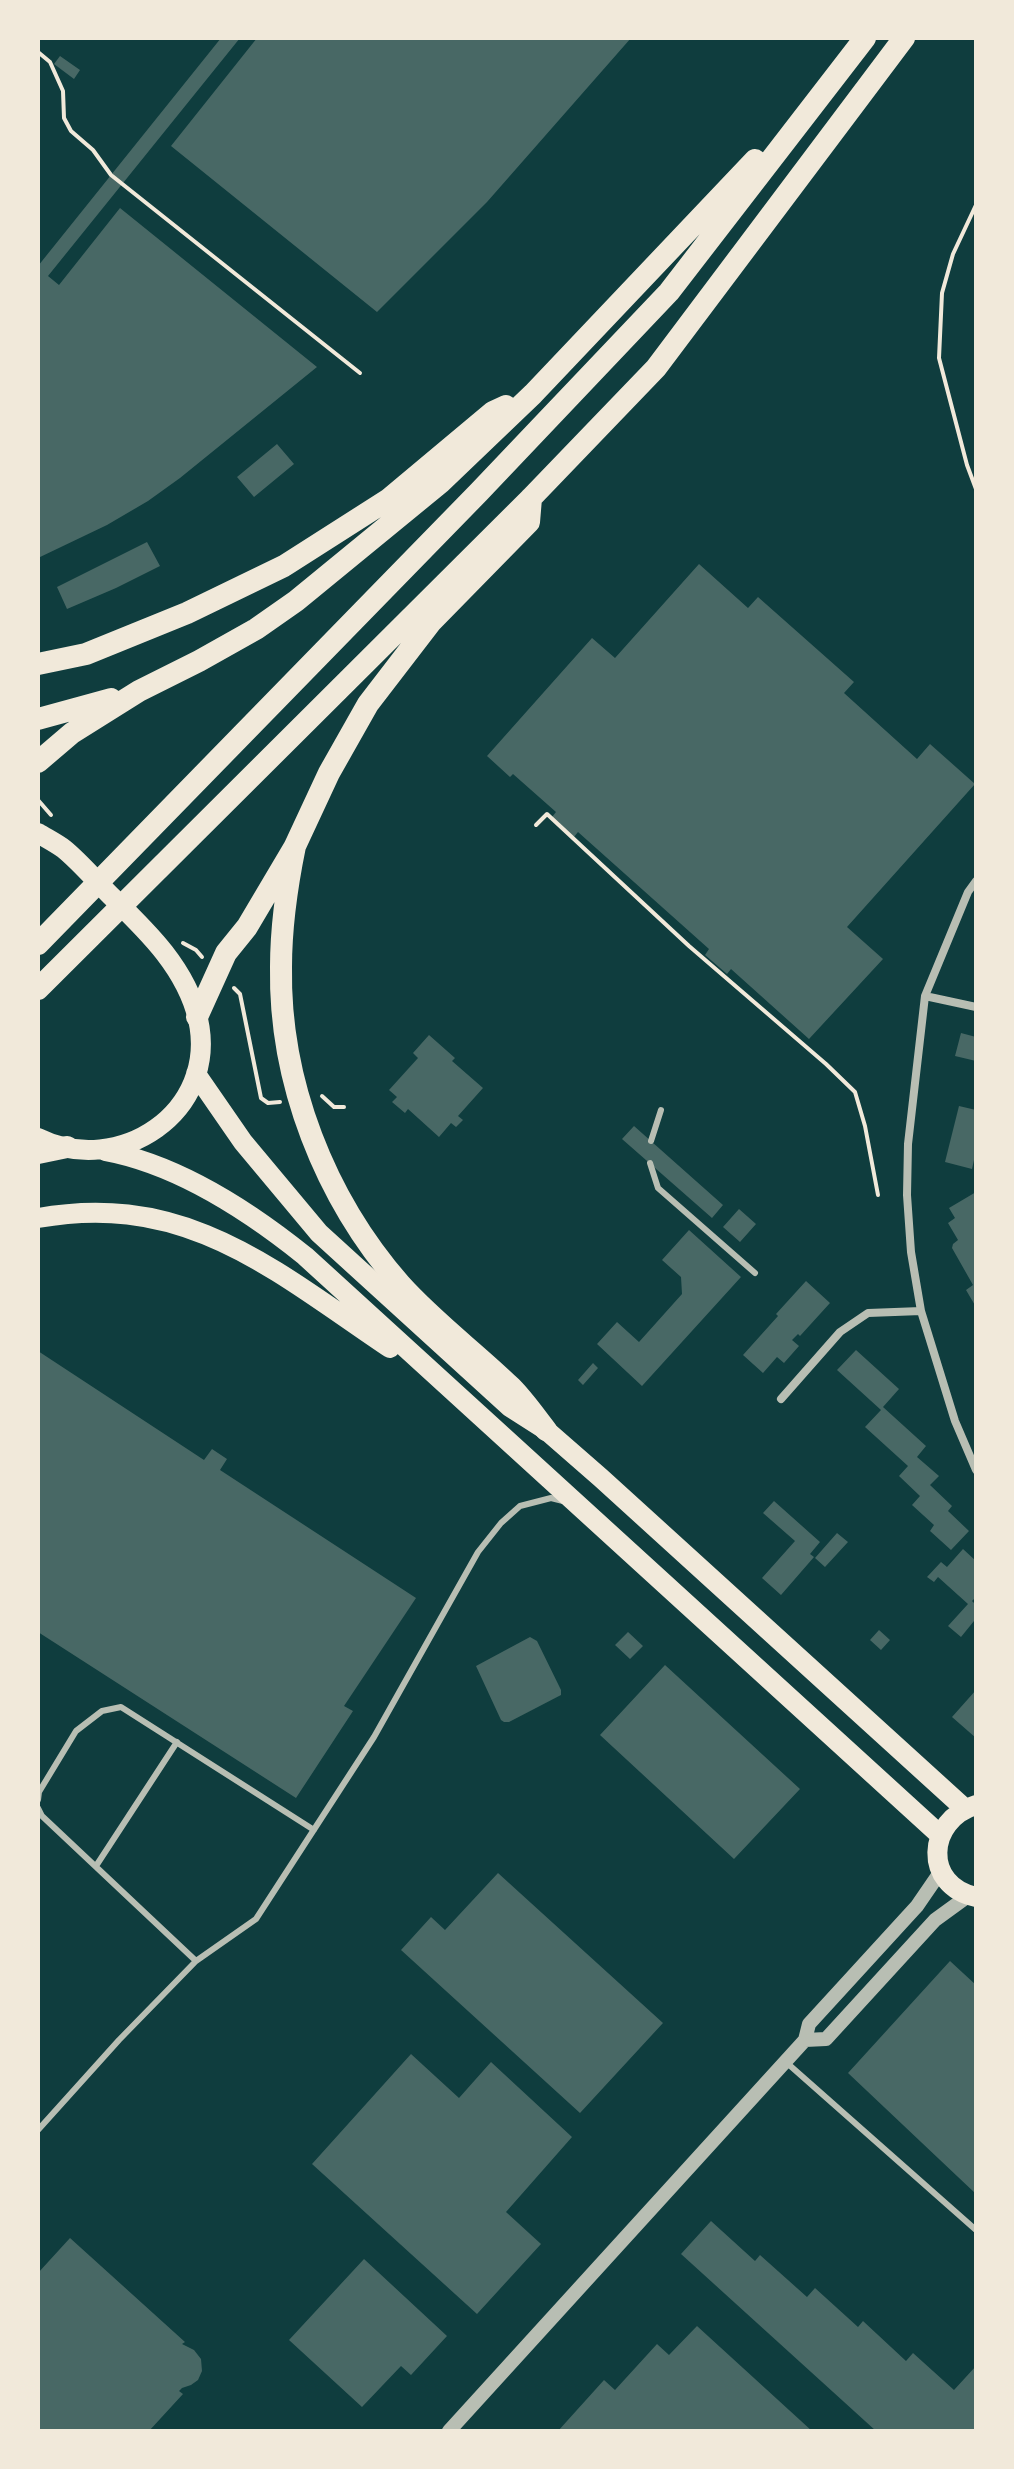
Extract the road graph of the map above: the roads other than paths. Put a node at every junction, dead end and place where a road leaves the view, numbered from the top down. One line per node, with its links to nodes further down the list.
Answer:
1 (904, 38): 4 (highway)
2 (858, 47): 3 (highway); 12 (highway)
3 (533, 394): 5 (highway); 6 (highway)
4 (531, 498): 10 (highway); 13 (highway)
5 (38, 664)
6 (139, 691): 7 (highway); 8 (highway)
7 (38, 719)
8 (38, 762)
9 (38, 833): 16 (main road)
10 (295, 846): 16 (highway); 30 (highway)
11 (976, 881): 14 (street)
12 (38, 944)
13 (38, 989)
14 (925, 996): 15 (street); 27 (street)
15 (976, 1007)
16 (197, 1017): 17 (main road)
17 (196, 1074): 22 (main road); 30 (main road)
18 (661, 1110): 20 (lane)
19 (38, 1138): 21 (main road)
20 (651, 1141)
21 (67, 1147): 22 (main road); 23 (highway)
22 (105, 1151): 28 (main road)
23 (38, 1153)
24 (650, 1163): 26 (lane)
25 (38, 1218): 28 (main road)
26 (755, 1273)
27 (921, 1311): 29 (street); 31 (street)
28 (453, 1391): 32 (main road)
29 (781, 1399)
30 (546, 1430): 35 (main road)
31 (975, 1464)
32 (576, 1504): 37 (lane); 38 (main road)
33 (177, 1742): 34 (lane); 37 (lane); 39 (lane)
34 (38, 1800)
35 (970, 1806): 38 (main road)
36 (38, 1808): 39 (lane)
37 (314, 1830): 42 (lane)
38 (940, 1835): 40 (main road)
39 (96, 1866): 42 (lane)
40 (941, 1871): 41 (main road); 43 (street)
41 (972, 1897): 43 (street)
42 (196, 1961): 45 (lane)
43 (805, 2040): 44 (street)
44 (786, 2061): 46 (lane); 47 (street)
45 (38, 2130)
46 (976, 2230)
47 (449, 2431)

